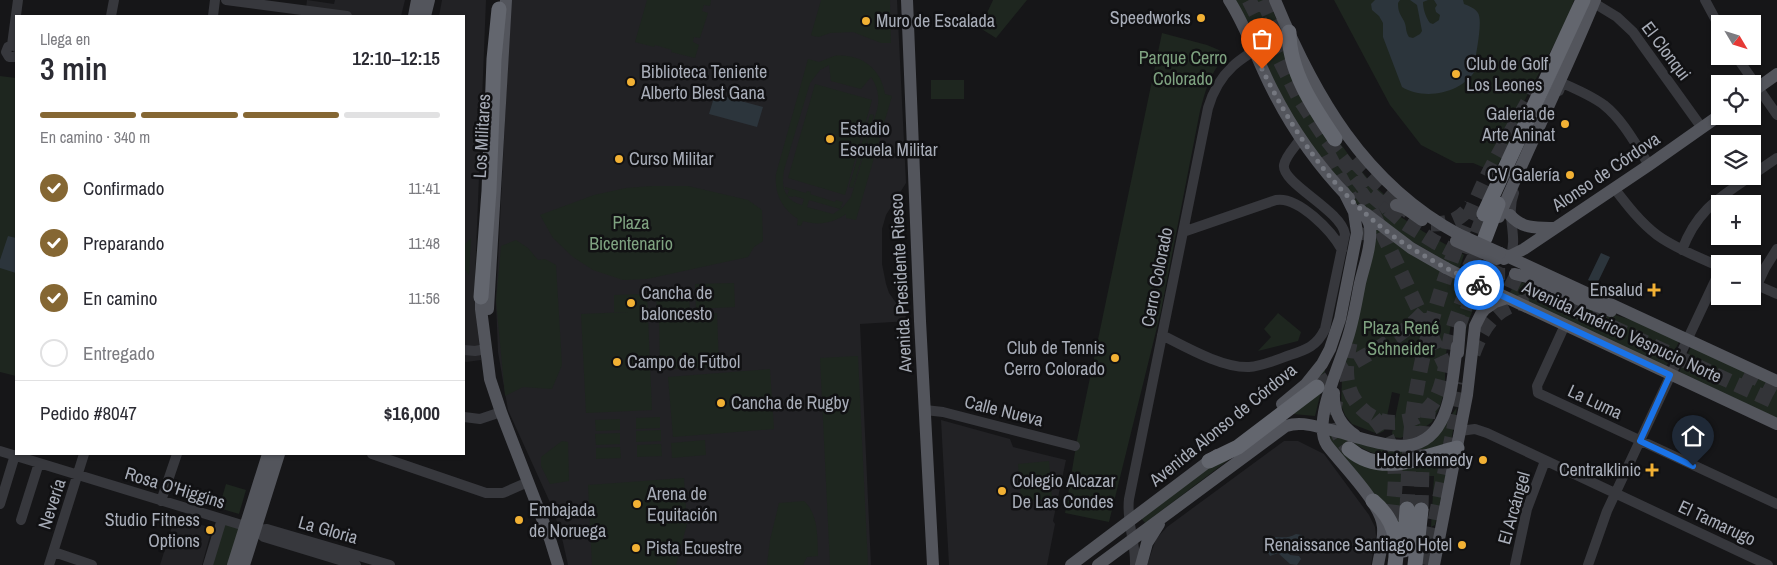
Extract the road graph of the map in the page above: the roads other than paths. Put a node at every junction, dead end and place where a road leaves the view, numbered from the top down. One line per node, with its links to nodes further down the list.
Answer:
1 (18, 0): 14 (street)
2 (114, 0): 15 (street)
3 (215, 0): 16 (street)
4 (226, 0): 13 (street)
5 (417, 0): 18 (main road)
6 (429, 0): 19 (main road)
7 (906, 0): 82 (main road, Avenida Presidente Riesco)
8 (1229, 0): 24 (main road, Avenida Américo Vespucio Norte)
9 (1275, 0): 21 (main road, Avenida Américo Vespucio Norte)
10 (1705, 0): 20 (street)
11 (1591, 1): 22 (main road); 32 (highway); 33 (street, El Clonqui)
12 (500, 3): 65 (highway); 71 (main road, Los Militares)
13 (310, 14): 17 (street)
14 (17, 15)
15 (111, 15)
16 (213, 15)
17 (328, 15)
18 (414, 15)
19 (425, 15)
20 (1713, 15)
21 (1288, 32): 24 (street, Cerro Colorado); 35 (highway); 50 (main road, Avenida Américo Vespucio Norte)
22 (1579, 40): 27 (main road); 51 (main road)
23 (14, 46): 25 (street)
24 (1255, 51): 34 (main road, Avenida Américo Vespucio Norte); 49 (street, Cerro Colorado)
25 (15, 57)
26 (1777, 74): 28 (main road)
27 (1562, 82): 37 (street); 47 (street)
28 (1761, 86)
29 (1761, 97): 30 (street)
30 (1777, 115)
31 (1711, 122): 33 (main road, Alonso de Córdova)
32 (1526, 123): 45 (highway); 51 (highway)
33 (1702, 128): 37 (main road, Alonso de Córdova)
34 (1301, 138): 41 (main road, Avenida Américo Vespucio Norte); 42 (street)
35 (1335, 139)
36 (1777, 158): 38 (street)
37 (1649, 165): 40 (main road, Alonso de Córdova)
38 (1761, 170)
39 (1740, 185): 56 (street)
40 (1614, 188): 48 (main road, Alonso de Córdova); 56 (street)
41 (1344, 192): 44 (main road, Avenida Américo Vespucio Norte); 78 (main road, Avenida Alonso de Córdova)
42 (1308, 194): 46 (street); 55 (street)
43 (1396, 205): 50 (main road)
44 (1361, 210): 66 (main road, Avenida Américo Vespucio Norte, bridge); 73 (main road)
45 (1484, 214)
46 (1310, 215): 49 (street); 55 (street)
47 (1510, 215): 48 (main road); 57 (street)
48 (1554, 228): 53 (main road, Alonso de Córdova)
49 (1183, 232): 72 (street, Cerro Colorado)
50 (1457, 238): 57 (main road, Avenida Américo Vespucio Norte, bridge)
51 (1488, 238)
52 (1362, 240): 73 (main road)
53 (1537, 240): 57 (main road, Alonso de Córdova); 59 (main road)
54 (1777, 249): 61 (street)
55 (1342, 250): 70 (street)
56 (1682, 250): 58 (street)
57 (1502, 256): 59 (main road, Avenida Américo Vespucio Norte)
58 (1711, 264)
59 (1540, 270): 67 (main road, Avenida Américo Vespucio Norte)
60 (1515, 274): 67 (main road)
61 (1761, 274)
62 (1711, 287): 74 (street)
63 (1761, 287): 64 (street)
64 (1777, 294)
65 (481, 297): 71 (main road, Los Militares)
66 (1507, 298): 68 (main road, Avenida Américo Vespucio Norte); 87 (main road)
67 (1643, 318): 74 (main road, Avenida Américo Vespucio Norte)
68 (1564, 325): 79 (main road, Avenida Américo Vespucio Norte); 88 (street, La Luma)
69 (1460, 327): 75 (main road)
70 (1325, 329): 72 (street); 78 (main road)
71 (485, 334): 76 (main road, Los Militares)
72 (1162, 335): 112 (street, Cerro Colorado)
73 (1344, 338): 78 (main road); 81 (main road); 89 (main road)
74 (1687, 338): 79 (street); 80 (main road, Avenida Américo Vespucio Norte)
75 (1457, 346): 87 (main road); 89 (main road, Avenida Alonso de Córdova)
76 (486, 349): 77 (street); 83 (main road, Los Militares)
77 (465, 350)
78 (1327, 354): 99 (main road, Avenida Alonso de Córdova)
79 (1670, 375): 85 (main road, Avenida Américo Vespucio Norte); 88 (street)
80 (1777, 380)
81 (1324, 387): 86 (main road); 99 (highway)
82 (924, 410): 90 (street, Calle Nueva); 127 (main road, Avenida Presidente Riesco)
83 (501, 412): 84 (street); 103 (main road, Los Militares)
84 (465, 417)
85 (1777, 424)
86 (1322, 428): 89 (main road, Avenida Alonso de Córdova); 106 (main road); 109 (main road, Avenida Alonso de Córdova)
87 (1460, 431): 91 (main road); 100 (street, El Tamarugo)
88 (1640, 441): 104 (street); 108 (street, La Luma)
89 (1353, 443): 91 (highway)
90 (1075, 446)
91 (1458, 448): 134 (main road)
92 (0, 451): 93 (street, Rosa O'Higgins)
93 (15, 455): 101 (street, Rosa O'Higgins); 107 (street)
94 (84, 455): 102 (street, Nevería)
95 (177, 455): 105 (street)
96 (268, 455): 113 (main road)
97 (279, 455): 113 (main road)
98 (375, 455): 103 (street)
99 (1210, 461): 112 (main road, Avenida Alonso de Córdova)
100 (1545, 461): 104 (street, El Tamarugo); 135 (street, El Arcángel)
101 (39, 463): 102 (street, Rosa O'Higgins); 111 (street)
102 (78, 475): 105 (street, Rosa O'Higgins); 117 (street, Nevería)
103 (528, 482): 126 (main road, Los Militares)
104 (1616, 494): 136 (street); 137 (street, El Tamarugo)
105 (162, 501): 110 (street, Rosa O'Higgins)
106 (1373, 502): 118 (highway); 132 (main road)
107 (0, 504)
108 (1777, 504)
109 (1164, 517): 115 (main road, Avenida Alonso de Córdova); 131 (main road)
110 (222, 519): 113 (street, Rosa O'Higgins); 121 (street)
111 (21, 520)
112 (1129, 522): 115 (street, Cerro Colorado); 128 (main road, Avenida Alonso de Córdova)
113 (250, 528): 116 (street, La Gloria); 122 (main road); 123 (main road)
114 (1390, 537): 118 (highway)
115 (1132, 540): 129 (main road, Avenida Alonso de Córdova); 130 (street, Cerro Colorado)
116 (297, 542): 124 (street, La Gloria); 125 (street, La Gloria)
117 (54, 552): 119 (street, Nevería); 120 (street)
118 (1394, 563): 133 (highway)
119 (50, 565)
120 (92, 565)
121 (208, 565)
122 (233, 565)
123 (244, 565)
124 (356, 565)
125 (390, 565)
126 (558, 565)
127 (934, 565)
128 (1071, 565)
129 (1098, 565)
130 (1136, 565)
131 (1141, 565)
132 (1378, 565)
133 (1415, 565)
134 (1434, 565)
135 (1515, 565)
136 (1590, 565)
137 (1768, 565)

